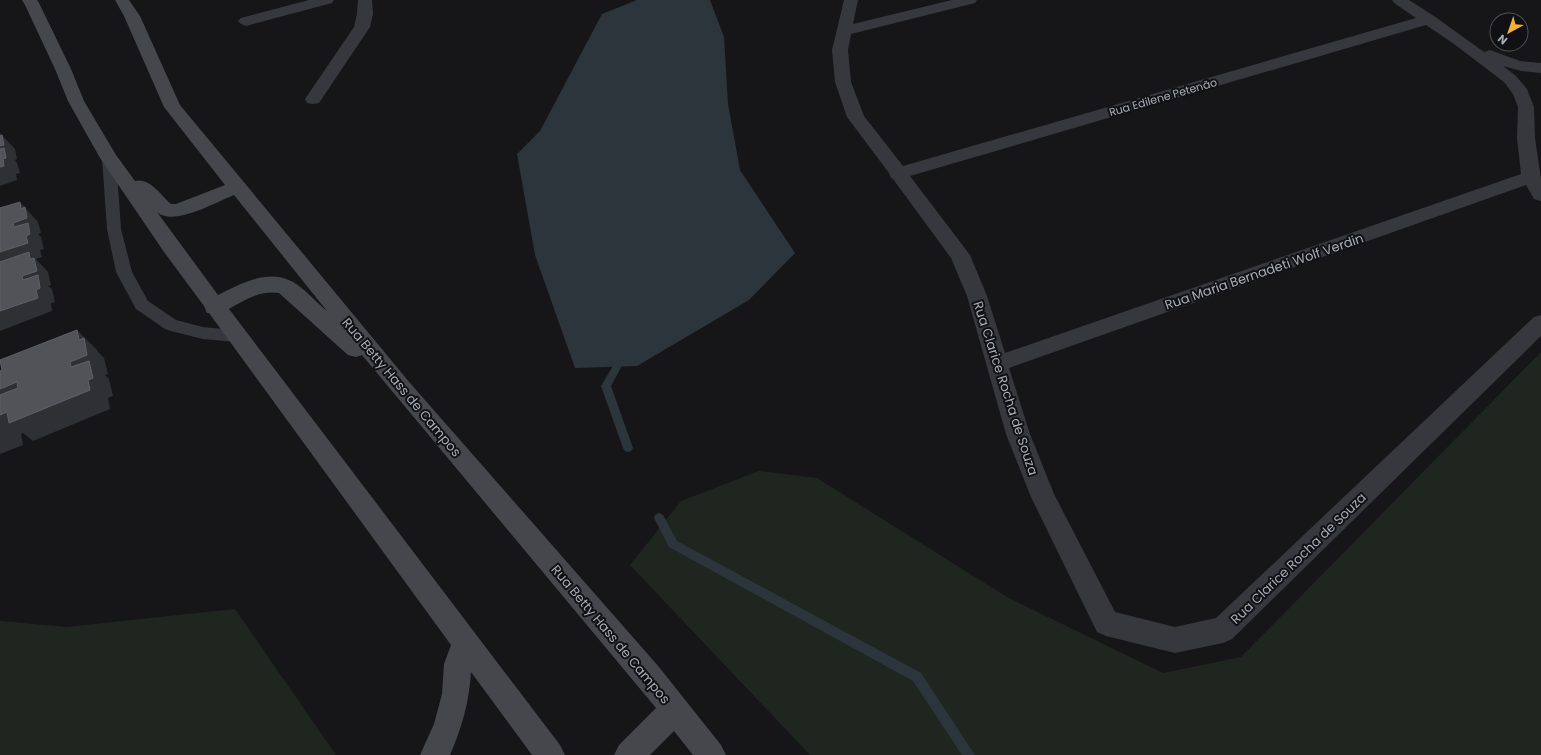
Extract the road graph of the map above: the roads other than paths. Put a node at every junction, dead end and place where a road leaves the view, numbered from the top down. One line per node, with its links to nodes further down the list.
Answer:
1 (29, 0): 16 (street)
2 (122, 0): 19 (street, Rua Betty Hass de Campos)
3 (327, 0): 9 (street)
4 (365, 0): 13 (street)
5 (851, 0): 10 (street, Rua Clarice Rocha de Souza)
6 (970, 0): 10 (street)
7 (1399, 0): 8 (street)
8 (1429, 19): 11 (street); 17 (street, Rua Edilene Petenão)
9 (246, 21)
10 (845, 31): 17 (street, Rua Clarice Rocha de Souza)
11 (1460, 40): 12 (street); 15 (street)
12 (1541, 68)
13 (313, 100)
14 (1541, 110): 15 (street)
15 (1526, 138): 18 (street)
16 (110, 158): 19 (street); 21 (street); 23 (lane)
17 (898, 174): 24 (street, Rua Clarice Rocha de Souza)
18 (1531, 177): 20 (street); 24 (street, Rua Maria Bernadeti Wolf Verdin)
19 (237, 187): 25 (street, Rua Betty Hass de Campos)
20 (1541, 195)
21 (214, 307): 23 (street); 25 (street)
22 (1541, 323): 24 (street, Rua Clarice Rocha de Souza)
23 (236, 336): 26 (street)
24 (996, 364)
25 (402, 389): 27 (street, Rua Betty Hass de Campos)
26 (466, 642): 28 (street); 29 (street)
27 (674, 708): 30 (street); 31 (street, Rua Betty Hass de Campos)
28 (435, 755)
29 (550, 755)
30 (629, 755)
31 (711, 755)

